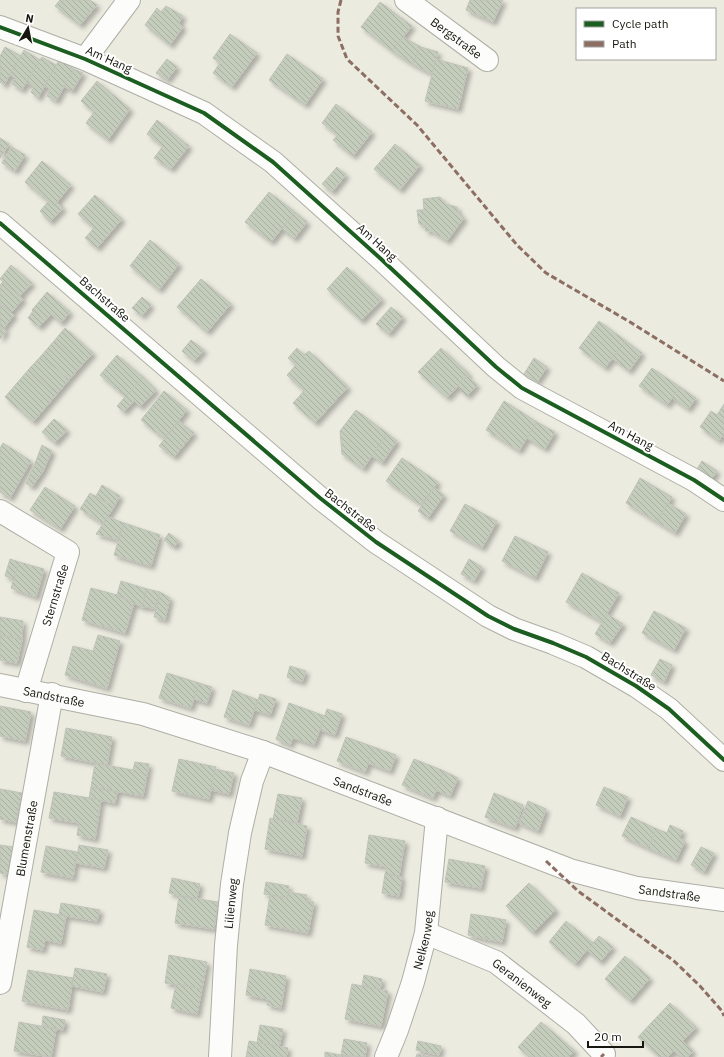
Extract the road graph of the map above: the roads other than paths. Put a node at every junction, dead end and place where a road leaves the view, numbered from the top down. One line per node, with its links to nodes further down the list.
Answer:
1 (129, 0): 4 (street, Am Hang)
2 (406, 0): 5 (street, Bergstraße)
3 (0, 27): 4 (street, Am Hang)
4 (85, 59): 7 (street, Am Hang)
5 (488, 60)
6 (0, 223): 13 (street, Bachstraße)
7 (724, 500)
8 (0, 511): 10 (street, Sternstraße)
9 (0, 685): 10 (street, Sandstraße)
10 (26, 691): 11 (street, Sandstraße)
11 (52, 694): 12 (street, Sandstraße); 17 (street, Blumenstraße)
12 (263, 752): 14 (street, Sandstraße); 19 (street, Lilienweg)
13 (724, 760)
14 (437, 818): 15 (street, Sandstraße); 16 (street, Nelkenweg)
15 (724, 900)
16 (426, 933): 18 (street, Geranienweg); 20 (street, Nelkenweg)
17 (0, 983)
18 (604, 1054)
19 (220, 1057)
20 (386, 1057)

